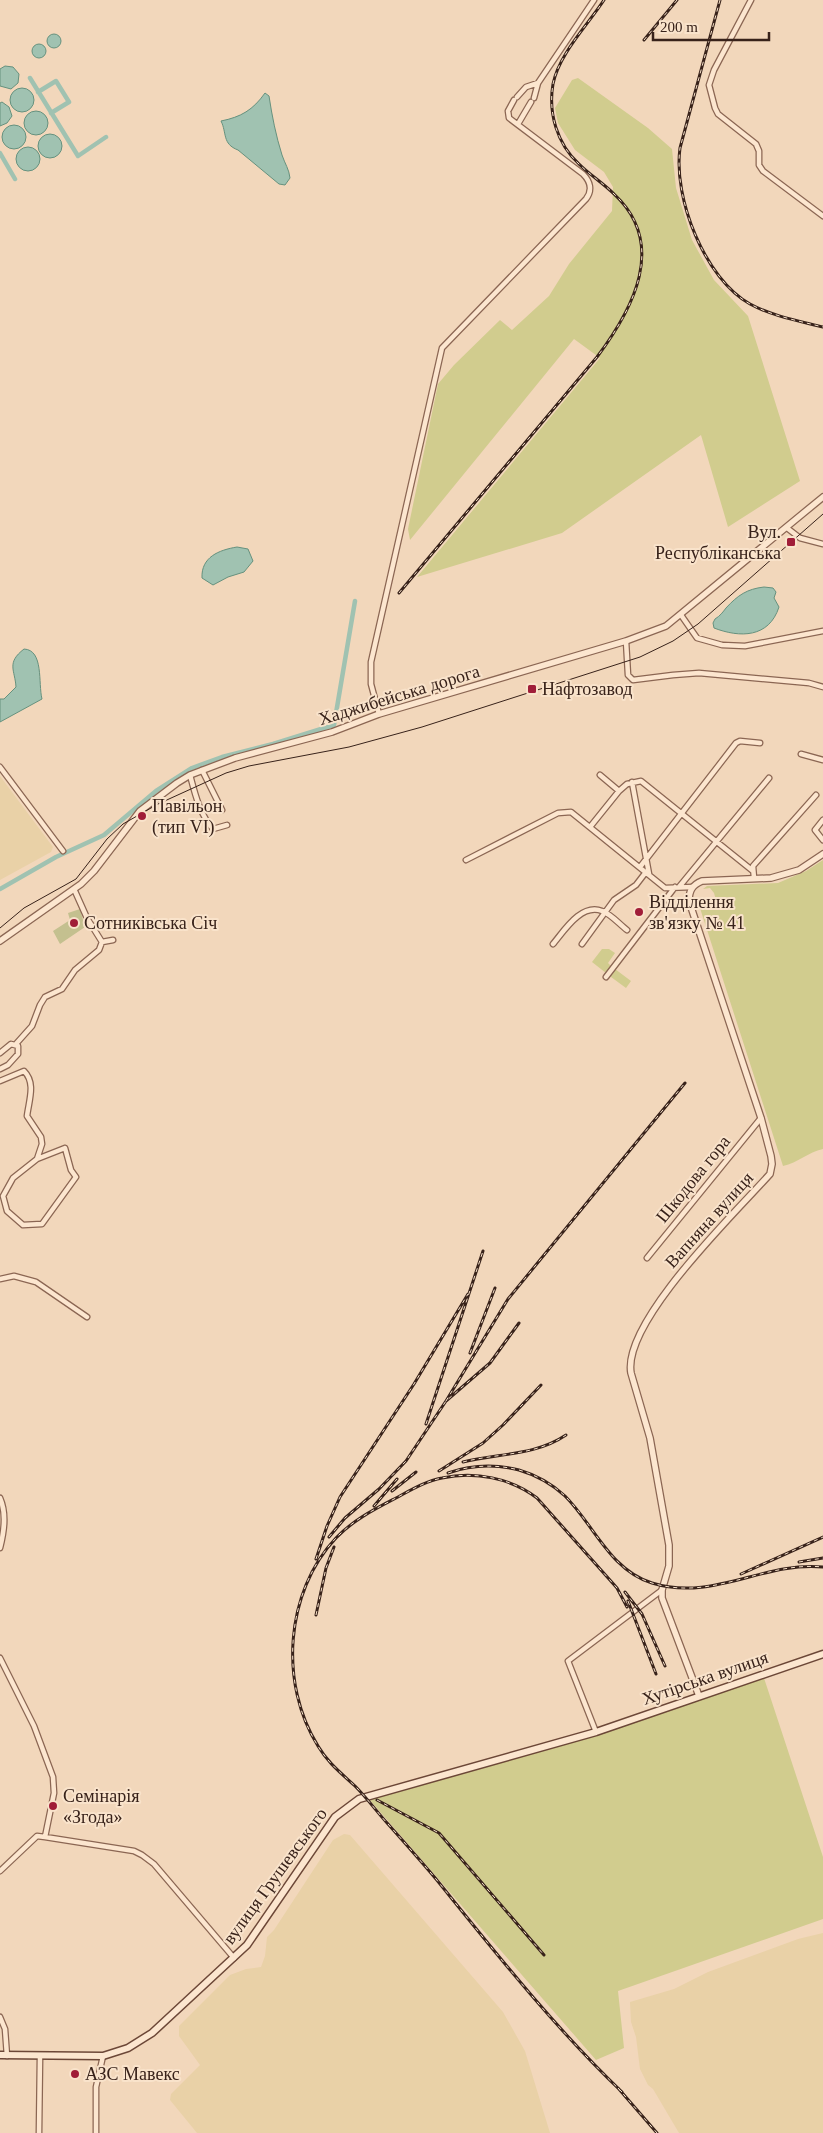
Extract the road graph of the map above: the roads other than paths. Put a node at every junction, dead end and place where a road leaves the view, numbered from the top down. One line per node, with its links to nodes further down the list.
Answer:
1 (594, 0): 3 (street)
2 (751, 0): 5 (street)
3 (538, 83): 4 (street); 4 (street)
4 (518, 124): 13 (street)
5 (823, 216)
6 (823, 497): 7 (street, Хаджибейська дорога)
7 (787, 528): 8 (street); 9 (street, Хаджибейська дорога)
8 (823, 544)
9 (681, 615): 10 (street); 11 (street, Хаджибейська дорога)
10 (823, 631)
11 (626, 641): 12 (street); 13 (street, Хаджибейська дорога)
12 (823, 687)
13 (379, 714): 18 (street, Хаджибейська дорога)
14 (760, 743): 26 (street)
15 (801, 754): 16 (street)
16 (823, 760)
17 (0, 767): 32 (street)
18 (202, 770): 19 (street, Хаджибейська дорога); 25 (street)
19 (190, 775): 28 (street); 42 (street, Хаджибейська дорога)
20 (600, 775): 23 (street)
21 (769, 778): 31 (street)
22 (632, 782): 23 (street); 26 (street); 34 (street)
23 (619, 791): 29 (street)
24 (816, 795): 37 (street)
25 (222, 810)
26 (682, 814): 31 (street); 34 (street)
27 (823, 820): 30 (street)
28 (227, 825)
29 (590, 828): 35 (street); 36 (street)
30 (823, 840)
31 (716, 841): 37 (street); 40 (street)
32 (63, 851)
33 (823, 854): 39 (street)
34 (647, 857): 36 (street); 38 (street)
35 (466, 860)
36 (640, 867): 38 (street)
37 (753, 871): 39 (street)
38 (647, 873): 40 (street); 43 (street)
39 (754, 878): 41 (street)
40 (677, 887): 41 (street); 50 (street)
41 (693, 887): 55 (street, Вапняна вулиця)
42 (74, 889): 46 (street, Хаджибейська дорога); 47 (street)
43 (604, 912): 44 (street); 48 (street); 49 (street)
44 (627, 930)
45 (113, 940): 47 (street)
46 (0, 941)
47 (102, 942): 51 (street)
48 (553, 944)
49 (582, 944)
50 (606, 977)
51 (15, 1045): 52 (street); 53 (street)
52 (0, 1053)
53 (0, 1069)
54 (0, 1081): 56 (street)
55 (761, 1118): 57 (street, Шкодова гора); 62 (street, Вапняна вулиця)
56 (37, 1159): 56 (street)
57 (647, 1258)
58 (0, 1279): 59 (street)
59 (87, 1317)
60 (0, 1498): 61 (street)
61 (0, 1548)
62 (662, 1590): 65 (street); 66 (street)
63 (823, 1654): 65 (main road, Хутірська вулиця)
64 (0, 1658): 67 (street)
65 (700, 1696): 66 (main road, Хутірська вулиця)
66 (596, 1732): 69 (main road, вулиця Грушевського)
67 (45, 1837): 68 (street); 69 (street)
68 (0, 1871)
69 (234, 1958): 73 (main road, вулиця Грушевського)
70 (0, 2017): 71 (street)
71 (4, 2056): 72 (main road, вулиця Грушевського)
72 (40, 2056): 73 (main road, вулиця Грушевського); 74 (street)
73 (103, 2056): 75 (street)
74 (39, 2133)
75 (96, 2133)

